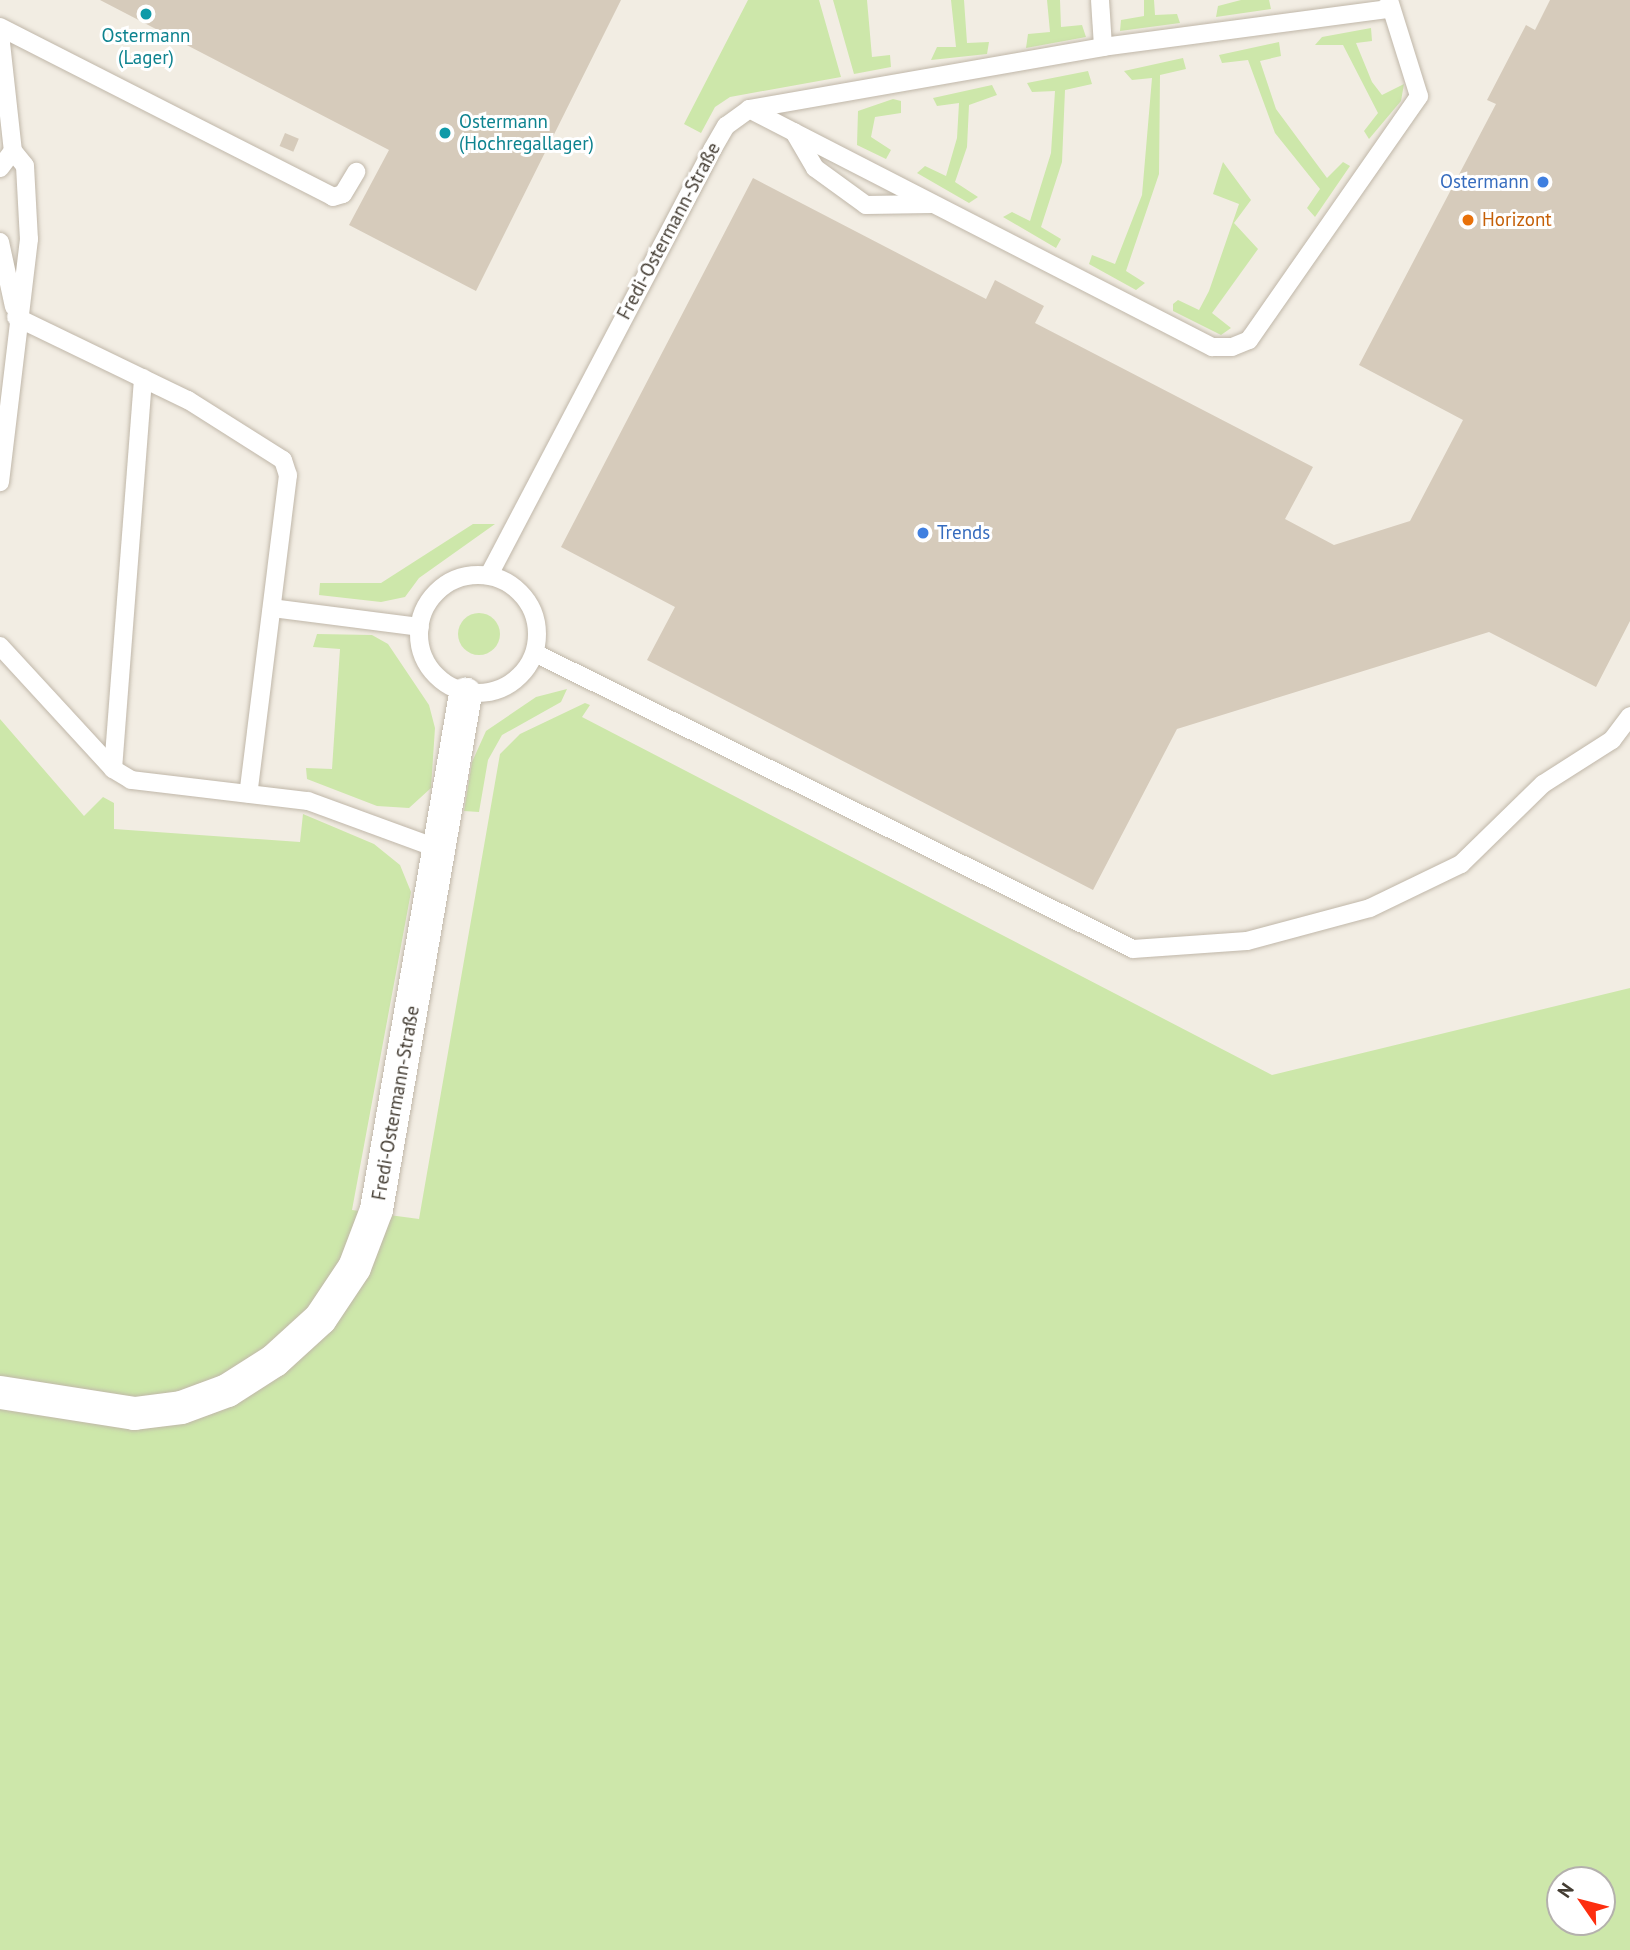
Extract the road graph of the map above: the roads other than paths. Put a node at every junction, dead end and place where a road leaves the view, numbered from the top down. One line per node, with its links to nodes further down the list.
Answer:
1 (1100, 0): 5 (lane)
2 (1389, 4): 5 (lane, Fredi-Ostermann-Straße); 11 (lane)
3 (0, 27): 10 (lane)
4 (0, 34): 8 (lane)
5 (1103, 47): 6 (lane, Fredi-Ostermann-Straße)
6 (750, 109): 7 (lane); 16 (lane, Fredi-Ostermann-Straße)
7 (794, 132): 11 (lane); 11 (lane)
8 (13, 151): 9 (lane); 13 (lane)
9 (0, 168)
10 (356, 172)
11 (933, 204)
12 (0, 242): 13 (lane)
13 (16, 317): 14 (lane); 15 (lane)
14 (143, 378): 17 (lane); 23 (lane)
15 (0, 482)
16 (490, 573): 18 (lane); 20 (lane)
17 (272, 608): 18 (lane); 24 (lane)
18 (420, 627): 21 (lane)
19 (0, 646): 23 (lane)
20 (535, 653): 21 (lane); 22 (lane)
21 (465, 694): 25 (street, Fredi-Ostermann-Straße)
22 (1630, 716)
23 (113, 769): 24 (lane)
24 (248, 794): 25 (lane)
25 (439, 849): 26 (street, Fredi-Ostermann-Straße)
26 (0, 1392)

